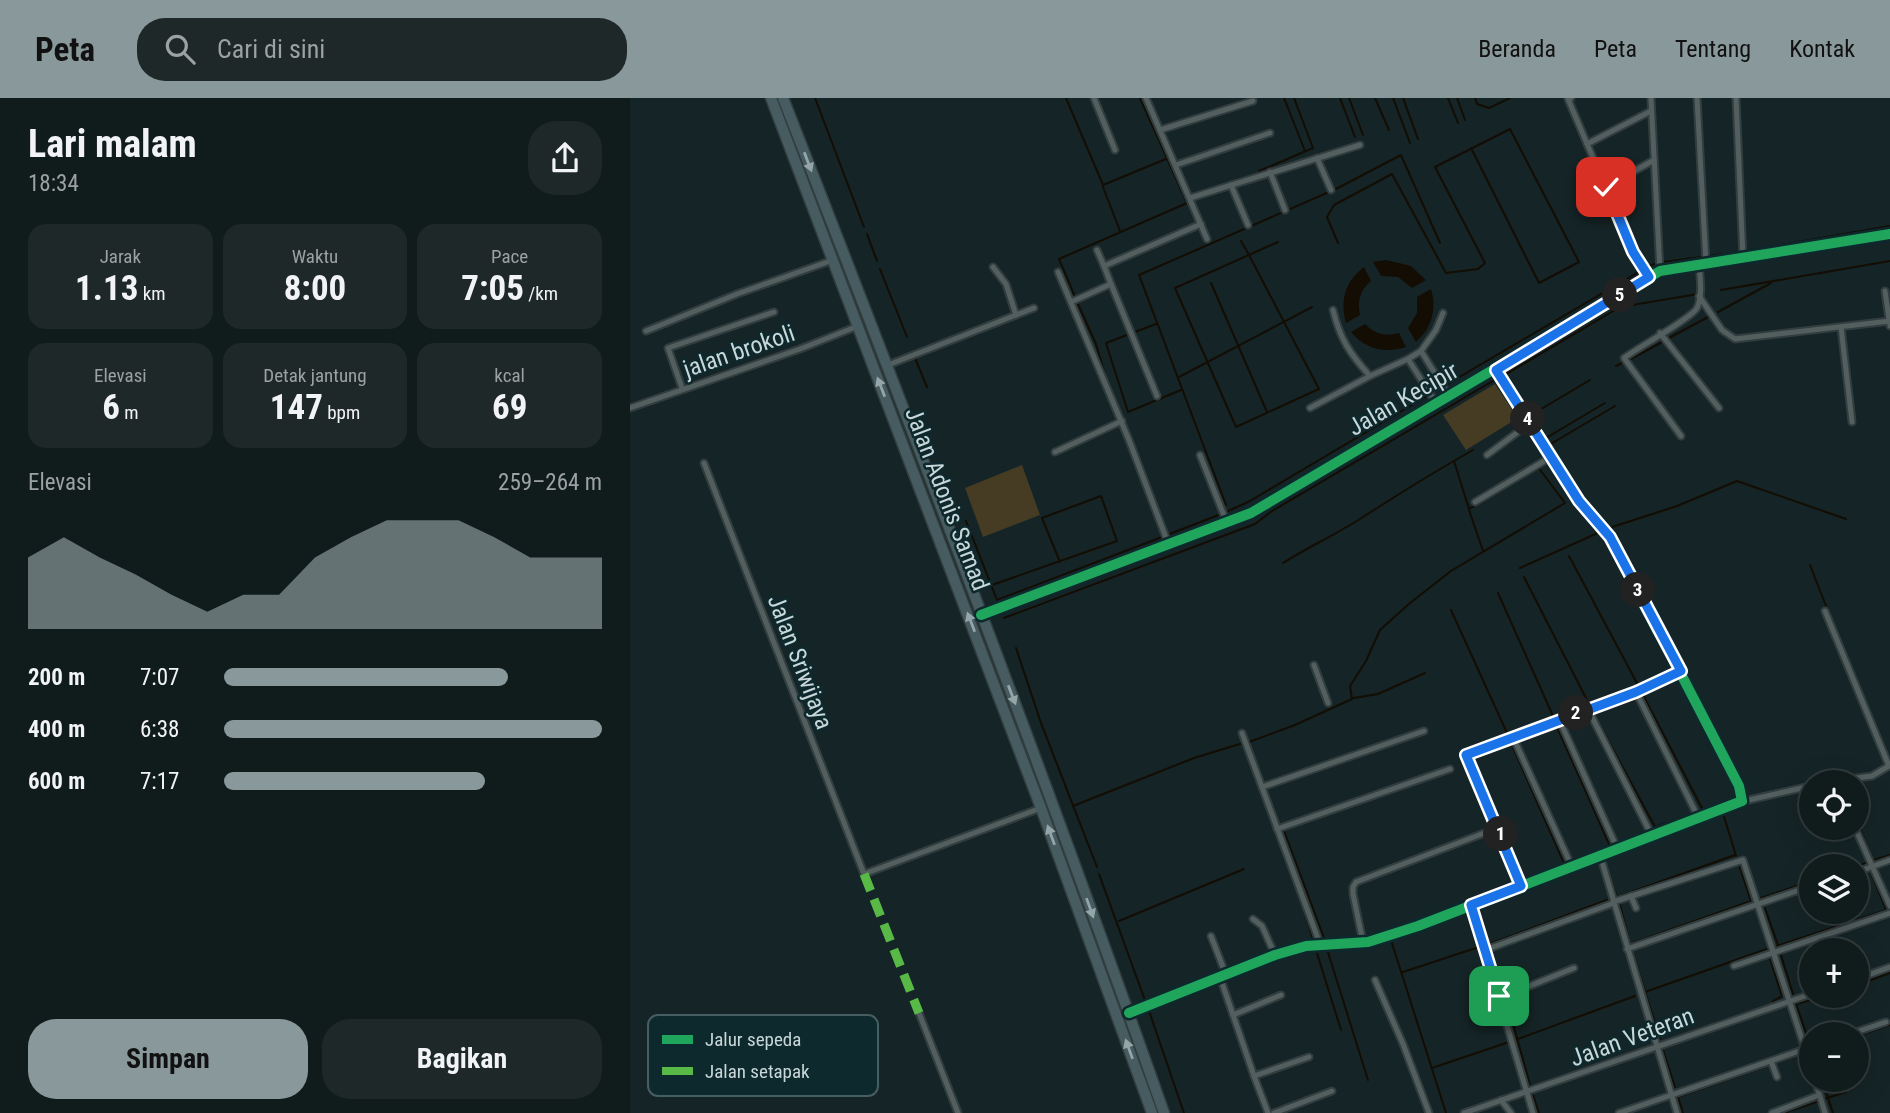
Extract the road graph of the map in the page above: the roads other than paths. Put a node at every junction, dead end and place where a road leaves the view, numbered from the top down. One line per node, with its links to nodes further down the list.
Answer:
1 (771, 98): 31 (highway, Jalan Adonis Samad)
2 (783, 98): 55 (highway, one-way to 55)
3 (1094, 98): 15 (street)
4 (1146, 98): 11 (street)
5 (1571, 98): 13 (street)
6 (1651, 98): 10 (street)
7 (1697, 98): 32 (street)
8 (1736, 98): 30 (street)
9 (1253, 101): 11 (street)
10 (1651, 111): 13 (street); 17 (street)
11 (1160, 130): 18 (street)
12 (1270, 133): 18 (street)
13 (1587, 144): 21 (street)
14 (1360, 145): 16 (street)
15 (1115, 150)
16 (1317, 158): 19 (street); 22 (street)
17 (1654, 160): 21 (street); 35 (street)
18 (1176, 165): 23 (street)
19 (1270, 172): 20 (street); 24 (street)
20 (1231, 185): 23 (street); 26 (street)
21 (1606, 187): 37 (street)
22 (1331, 190)
23 (1190, 198): 25 (street)
24 (1285, 210)
25 (1200, 224): 28 (street); 33 (street)
26 (1248, 225)
27 (1890, 234): 30 (street, Jalan Kecipir)
28 (1207, 239)
29 (1097, 250): 33 (street)
30 (1742, 256): 32 (street, Jalan Kecipir)
31 (834, 260): 49 (highway, Jalan Adonis Samad); 51 (street)
32 (1703, 261): 35 (street, Jalan Kecipir); 40 (street)
33 (1104, 266): 38 (street)
34 (993, 267): 46 (street)
35 (1660, 269): 37 (street, Jalan Kecipir)
36 (1058, 272): 41 (street)
37 (1647, 275): 56 (street, Jalan Kecipir)
38 (1111, 284): 41 (street); 59 (street)
39 (1885, 291): 47 (street)
40 (1699, 296): 50 (street); 52 (street)
41 (1075, 300): 65 (street)
42 (1034, 308): 46 (street)
43 (1333, 310): 57 (street)
44 (774, 312): 58 (street)
45 (1443, 313): 53 (street)
46 (1016, 315): 55 (street)
47 (1890, 321): 48 (street); 50 (street)
48 (1890, 326)
49 (858, 327): 58 (street, jalan brokoli); 75 (highway, Jalan Adonis Samad, one-way to 49)
50 (1841, 327): 66 (street)
51 (646, 331)
52 (1660, 333): 64 (street); 68 (street)
53 (1421, 351): 54 (street); 60 (street)
54 (1408, 359): 57 (street); 61 (street)
55 (888, 365): 74 (highway)
56 (1497, 372): 60 (street, Jalan Kecipir); 67 (street)
57 (1370, 376): 63 (street)
58 (682, 388): 62 (street, jalan brokoli)
59 (1157, 396)
60 (1449, 396): 61 (street, Jalan Kecipir)
61 (1436, 403): 77 (street, Jalan Kecipir)
62 (630, 408)
63 (1310, 408)
64 (1719, 408)
65 (1122, 421): 69 (street); 78 (street)
66 (1852, 422)
67 (1530, 423): 70 (street); 72 (street)
68 (1681, 436)
69 (1055, 452)
70 (1487, 454)
71 (1200, 455): 77 (street)
72 (1550, 457): 76 (street); 82 (street)
73 (704, 463): 96 (street, Jalan Sriwijaya)
74 (925, 467): 75 (highway); 80 (highway)
75 (914, 471): 96 (highway, Jalan Adonis Samad, one-way to 75)
76 (1475, 502)
77 (1224, 516): 78 (street, Jalan Kecipir)
78 (1167, 541): 80 (street, Jalan Kecipir)
79 (1825, 611): 90 (street)
80 (981, 615): 108 (highway, one-way to 108)
81 (1314, 665): 84 (street)
82 (1681, 671): 83 (street); 95 (street)
83 (1636, 692): 85 (street); 97 (street)
84 (1328, 703)
85 (1587, 709): 86 (street); 100 (street)
86 (1559, 719): 89 (street); 102 (street)
87 (1424, 731): 93 (street)
88 (1242, 733): 93 (street)
89 (1513, 737): 106 (street); 110 (street)
90 (1890, 766): 92 (street)
91 (1450, 769): 98 (street)
92 (1869, 776)
93 (1262, 787): 98 (street)
94 (1799, 788): 95 (street)
95 (1741, 800): 97 (street)
96 (1041, 808): 109 (highway, Jalan Adonis Samad, one-way to 96)
97 (1698, 817): 100 (street)
98 (1277, 829): 122 (street)
99 (1487, 832): 121 (street)
100 (1651, 834): 102 (street)
101 (1860, 840): 105 (street)
102 (1617, 848): 103 (street)
103 (1600, 855): 106 (street); 113 (street)
104 (1890, 860): 105 (street)
105 (1872, 866): 107 (street); 116 (street)
106 (1572, 867): 110 (street)
107 (1869, 867)
108 (1079, 877): 109 (highway); 139 (highway, one-way to 139)
109 (1068, 882): 157 (highway, Jalan Adonis Samad, one-way to 109)
110 (1521, 886): 115 (street)
111 (1799, 891): 114 (street)
112 (1631, 895): 113 (street); 114 (street); 117 (street)
113 (1614, 902): 123 (street); 124 (street)
114 (1758, 904): 123 (street); 125 (street)
115 (1471, 905): 121 (street); 124 (street)
116 (1890, 906)
117 (1636, 908)
118 (1890, 913): 125 (street)
119 (1253, 919): 126 (street)
120 (1211, 936): 131 (street)
121 (1363, 942): 122 (street)
122 (1320, 944): 126 (street)
123 (1627, 949): 144 (street)
124 (1485, 950): 134 (street)
125 (1773, 952): 127 (street); 136 (street)
126 (1275, 955): 131 (street)
127 (1734, 966)
128 (1890, 967): 130 (street)
129 (1574, 968): 134 (street)
130 (1869, 975)
131 (1223, 976): 139 (street); 140 (street)
132 (1375, 980): 161 (street)
133 (1281, 995): 140 (street)
134 (1500, 997): 137 (street); 151 (street)
135 (1799, 998): 136 (street, Jalan Veteran)
136 (1790, 1001): 142 (street); 144 (street, Jalan Veteran)
137 (1476, 1006)
138 (919, 1013): 156 (street)
139 (1129, 1013): 158 (highway)
140 (1233, 1016): 148 (street)
141 (1886, 1022): 143 (street)
142 (1799, 1023)
143 (1869, 1028)
144 (1657, 1046): 151 (street, Jalan Veteran); 153 (street)
145 (1799, 1051): 147 (street)
146 (1309, 1057): 148 (street)
147 (1771, 1061): 149 (street); 153 (street)
148 (1254, 1076): 159 (street)
149 (1777, 1077)
150 (1332, 1091): 160 (street)
151 (1526, 1092): 155 (street, Jalan Veteran); 164 (street)
152 (1818, 1092): 154 (street)
153 (1671, 1094): 165 (street); 166 (street)
154 (1819, 1095): 167 (street); 168 (street)
155 (1502, 1100): 162 (street, Jalan Veteran); 163 (street)
156 (958, 1113)
157 (1152, 1113)
158 (1164, 1113)
159 (1268, 1113)
160 (1274, 1113)
161 (1429, 1113)
162 (1464, 1113)
163 (1511, 1113)
164 (1533, 1113)
165 (1619, 1113)
166 (1677, 1113)
167 (1772, 1113)
168 (1825, 1113)

